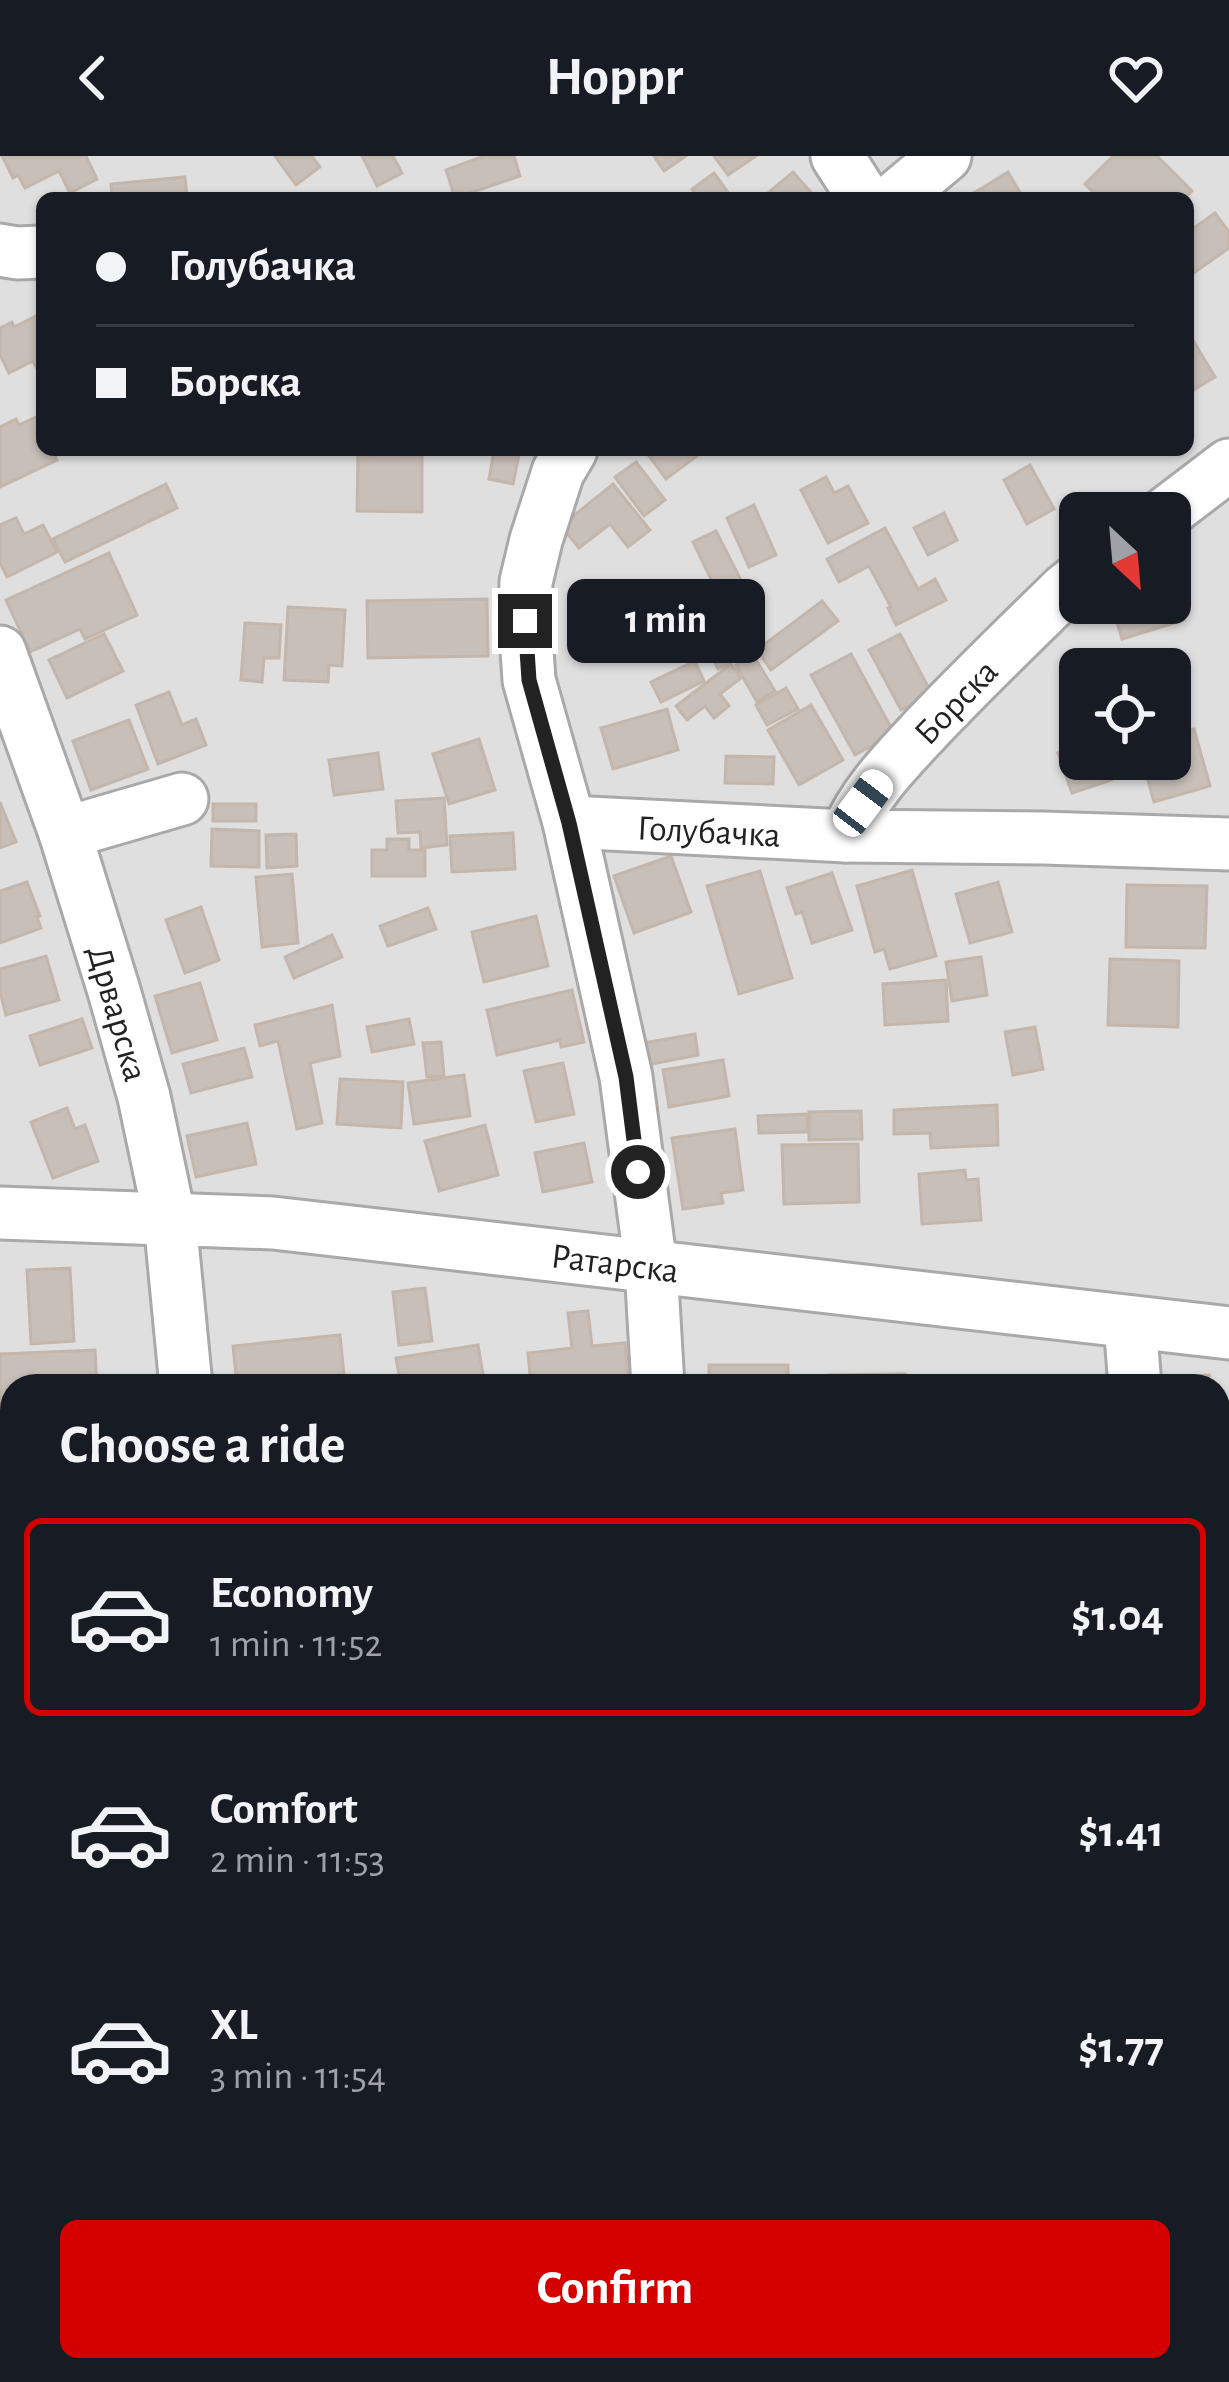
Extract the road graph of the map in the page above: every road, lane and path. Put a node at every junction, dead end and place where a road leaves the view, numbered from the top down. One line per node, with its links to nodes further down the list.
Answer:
1 (837, 156): 3 (street)
2 (945, 156): 4 (street)
3 (860, 192)
4 (902, 192)
5 (0, 250): 6 (street)
6 (36, 252)
7 (567, 456): 13 (street)
8 (1229, 466): 9 (street)
9 (1191, 494)
10 (1059, 596): 15 (street, Борска)
11 (0, 652): 14 (street, Дрварска)
12 (182, 799): 14 (street)
13 (569, 823): 15 (street, Голубачка); 19 (street)
14 (65, 833): 18 (street, Дрварска)
15 (846, 836): 16 (street, Голубачка)
16 (1229, 844)
17 (0, 1213): 18 (street, Ратарска)
18 (170, 1220): 19 (street, Ратарска); 22 (street, Дрварска)
19 (651, 1267): 20 (street, Ратарска); 23 (street)
20 (1130, 1322): 21 (street, Ратарска); 24 (street)
21 (1229, 1333)
22 (184, 1374)
23 (657, 1374)
24 (1134, 1374)

